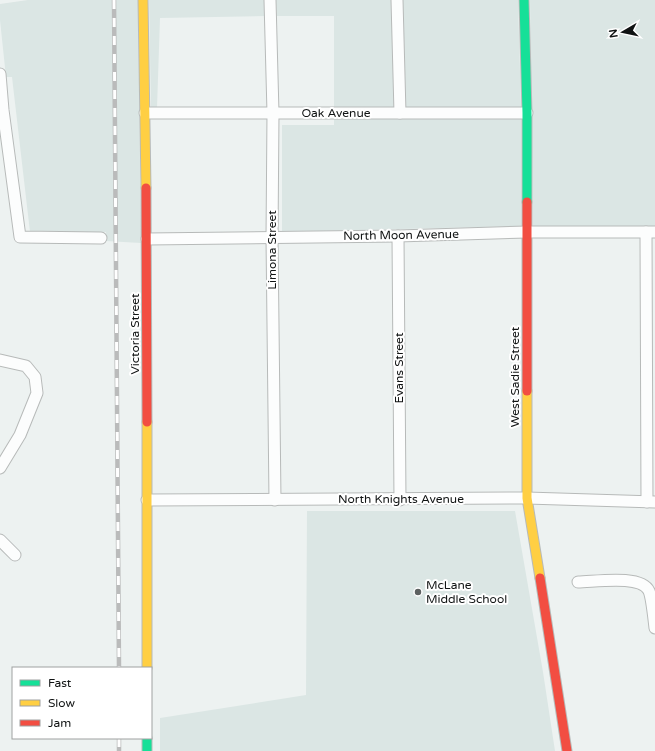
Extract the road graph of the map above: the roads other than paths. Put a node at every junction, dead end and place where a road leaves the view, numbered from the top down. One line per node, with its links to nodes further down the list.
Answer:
1 (143, 0): 6 (street, Victoria Street)
2 (270, 0): 7 (street, Limona Street)
3 (398, 0): 8 (street)
4 (524, 0): 9 (street, West Sadie Street)
5 (0, 74): 13 (street)
6 (145, 113): 7 (street, Oak Avenue); 15 (street, Victoria Street)
7 (273, 113): 8 (street, Oak Avenue); 14 (street, Limona Street)
8 (400, 113): 9 (street, Oak Avenue)
9 (527, 113): 10 (street, West Sadie Street)
10 (527, 232): 11 (street, North Moon Avenue); 12 (street, North Moon Avenue); 18 (street, West Sadie Street)
11 (650, 232): 22 (street)
12 (398, 236): 14 (street, North Moon Avenue); 21 (street, Evans Street)
13 (101, 238)
14 (272, 238): 15 (street, North Moon Avenue); 20 (street, Limona Street)
15 (147, 239): 19 (street, Victoria Street)
16 (0, 360): 17 (street)
17 (0, 468)
18 (527, 498): 21 (street, North Knights Avenue); 22 (street, North Knights Avenue); 30 (street, West Sadie Street)
19 (147, 500): 20 (street, North Knights Avenue); 27 (street, Victoria Street)
20 (275, 500): 21 (street, North Knights Avenue)
21 (400, 500)
22 (651, 502)
23 (0, 540): 24 (street)
24 (15, 555)
25 (578, 582): 26 (street)
26 (655, 628)
27 (147, 667)
28 (147, 739): 29 (street)
29 (147, 751)
30 (567, 751)

